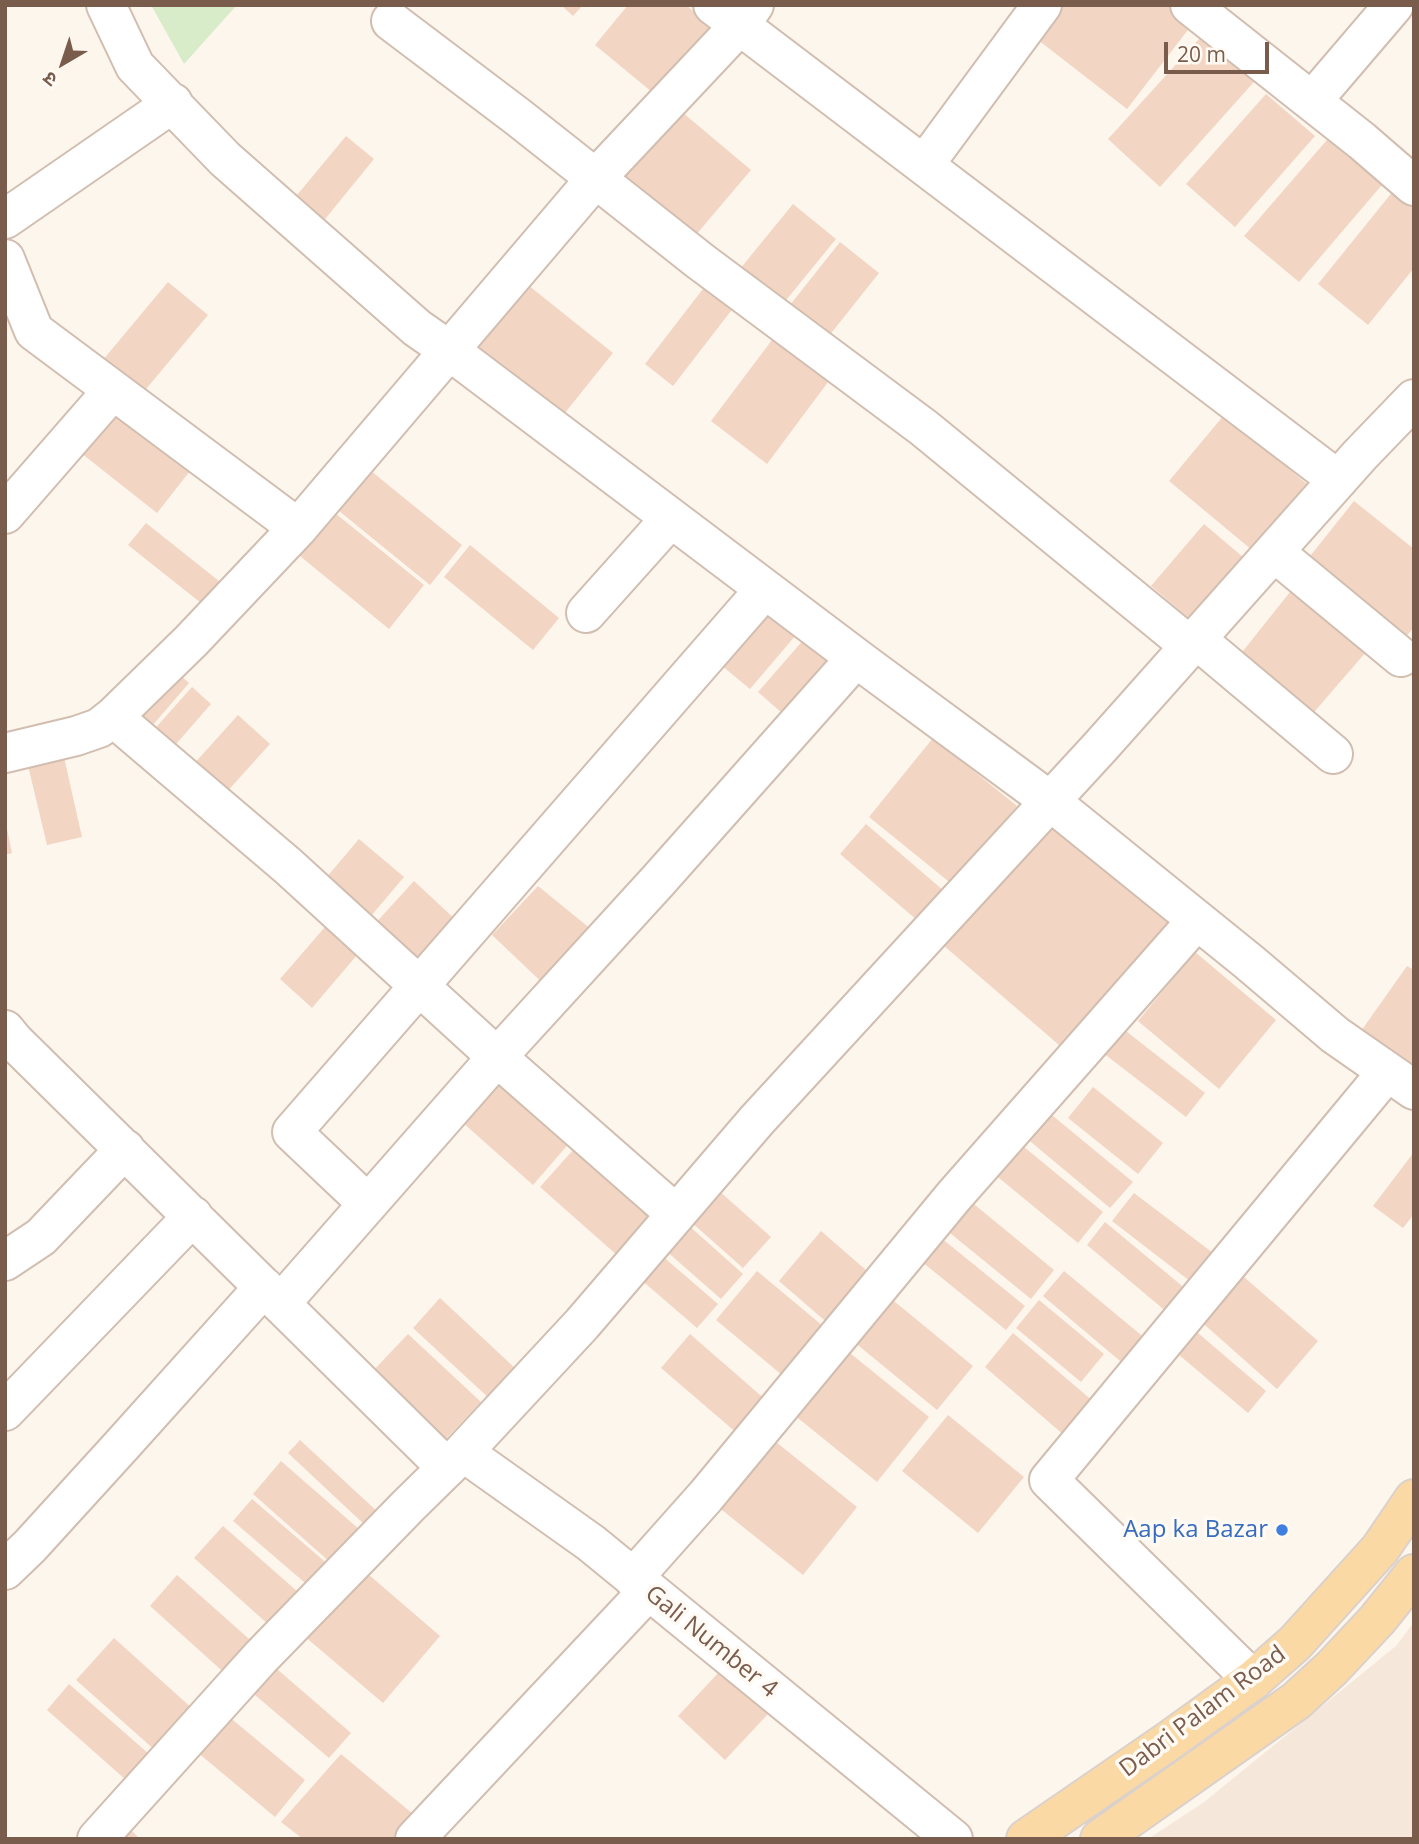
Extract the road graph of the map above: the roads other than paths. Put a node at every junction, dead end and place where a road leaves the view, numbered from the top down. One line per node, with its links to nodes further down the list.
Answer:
1 (106, 5): 8 (street)
2 (1042, 5): 9 (street)
3 (1190, 5): 7 (street)
4 (1394, 5): 7 (street)
5 (735, 12): 9 (street); 10 (street)
6 (391, 21): 10 (street)
7 (1312, 101): 11 (street)
8 (173, 103): 12 (street); 15 (street)
9 (924, 165): 18 (street)
10 (596, 178): 15 (street); 25 (street)
11 (1414, 186)
12 (5, 219)
13 (5, 259): 14 (street)
14 (20, 335): 16 (street)
15 (450, 351): 20 (street); 21 (street)
16 (113, 390): 19 (street); 21 (street)
17 (1414, 398): 18 (street)
18 (1338, 480): 22 (street)
19 (5, 514)
20 (671, 518): 23 (street); 24 (street)
21 (298, 528): 28 (street)
22 (1274, 552): 25 (street); 26 (street)
23 (765, 589): 27 (street); 33 (street)
24 (586, 613)
25 (1193, 643): 30 (street); 31 (street)
26 (1401, 657)
27 (856, 658): 31 (street); 35 (street)
28 (113, 717): 29 (street); 33 (street)
29 (5, 753)
30 (1332, 754)
31 (1050, 801): 32 (street); 39 (street)
32 (1197, 920): 36 (street); 48 (street)
33 (419, 986): 35 (street); 38 (street)
34 (8, 1039): 37 (street, Gali Number 4)
35 (497, 1057): 38 (street); 39 (street)
36 (1401, 1081): 49 (street)
37 (125, 1149): 40 (street, Gali Number 4); 41 (street)
38 (368, 1204): 42 (street)
39 (676, 1213): 44 (street)
40 (193, 1216): 42 (street, Gali Number 4); 43 (street)
41 (5, 1261)
42 (272, 1295): 44 (street, Gali Number 4); 46 (street)
43 (5, 1411)
44 (455, 1460): 48 (street, Gali Number 4); 50 (street)
45 (1414, 1499): 49 (main road, Dabri Palam Road)
46 (5, 1570)
47 (1414, 1574): 54 (main road, Dabri Palam Road)
48 (641, 1584): 51 (street); 52 (street, Gali Number 4)
49 (1252, 1680): 53 (main road, Dabri Palam Road)
50 (97, 1839)
51 (415, 1839)
52 (953, 1839)
53 (1026, 1839)
54 (1100, 1839)

